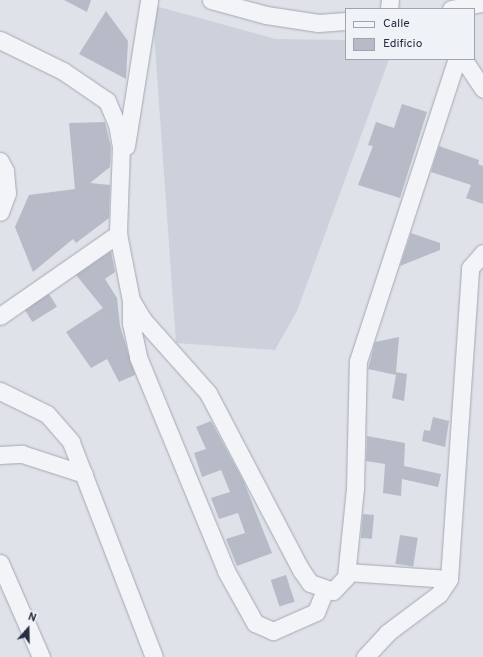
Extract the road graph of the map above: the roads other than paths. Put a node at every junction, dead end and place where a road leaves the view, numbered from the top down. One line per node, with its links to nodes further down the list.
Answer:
1 (149, 0): 12 (street)
2 (211, 0): 4 (street)
3 (483, 3): 5 (street)
4 (267, 8): 6 (street)
5 (456, 8)
6 (345, 21)
7 (0, 40): 12 (street)
8 (457, 60): 22 (street)
9 (465, 60): 10 (street)
10 (483, 89)
11 (0, 162): 13 (street)
12 (122, 172): 14 (street)
13 (0, 212)
14 (118, 234): 16 (street); 17 (street)
15 (483, 253): 23 (street)
16 (131, 300): 24 (street); 24 (street)
17 (0, 316)
18 (0, 391): 20 (street)
19 (0, 455): 20 (street)
20 (84, 474): 26 (street)
21 (0, 563): 25 (street)
22 (346, 572): 23 (street); 24 (street)
23 (449, 580): 27 (street)
24 (325, 590)
25 (41, 657)
26 (154, 657)
27 (365, 657)

